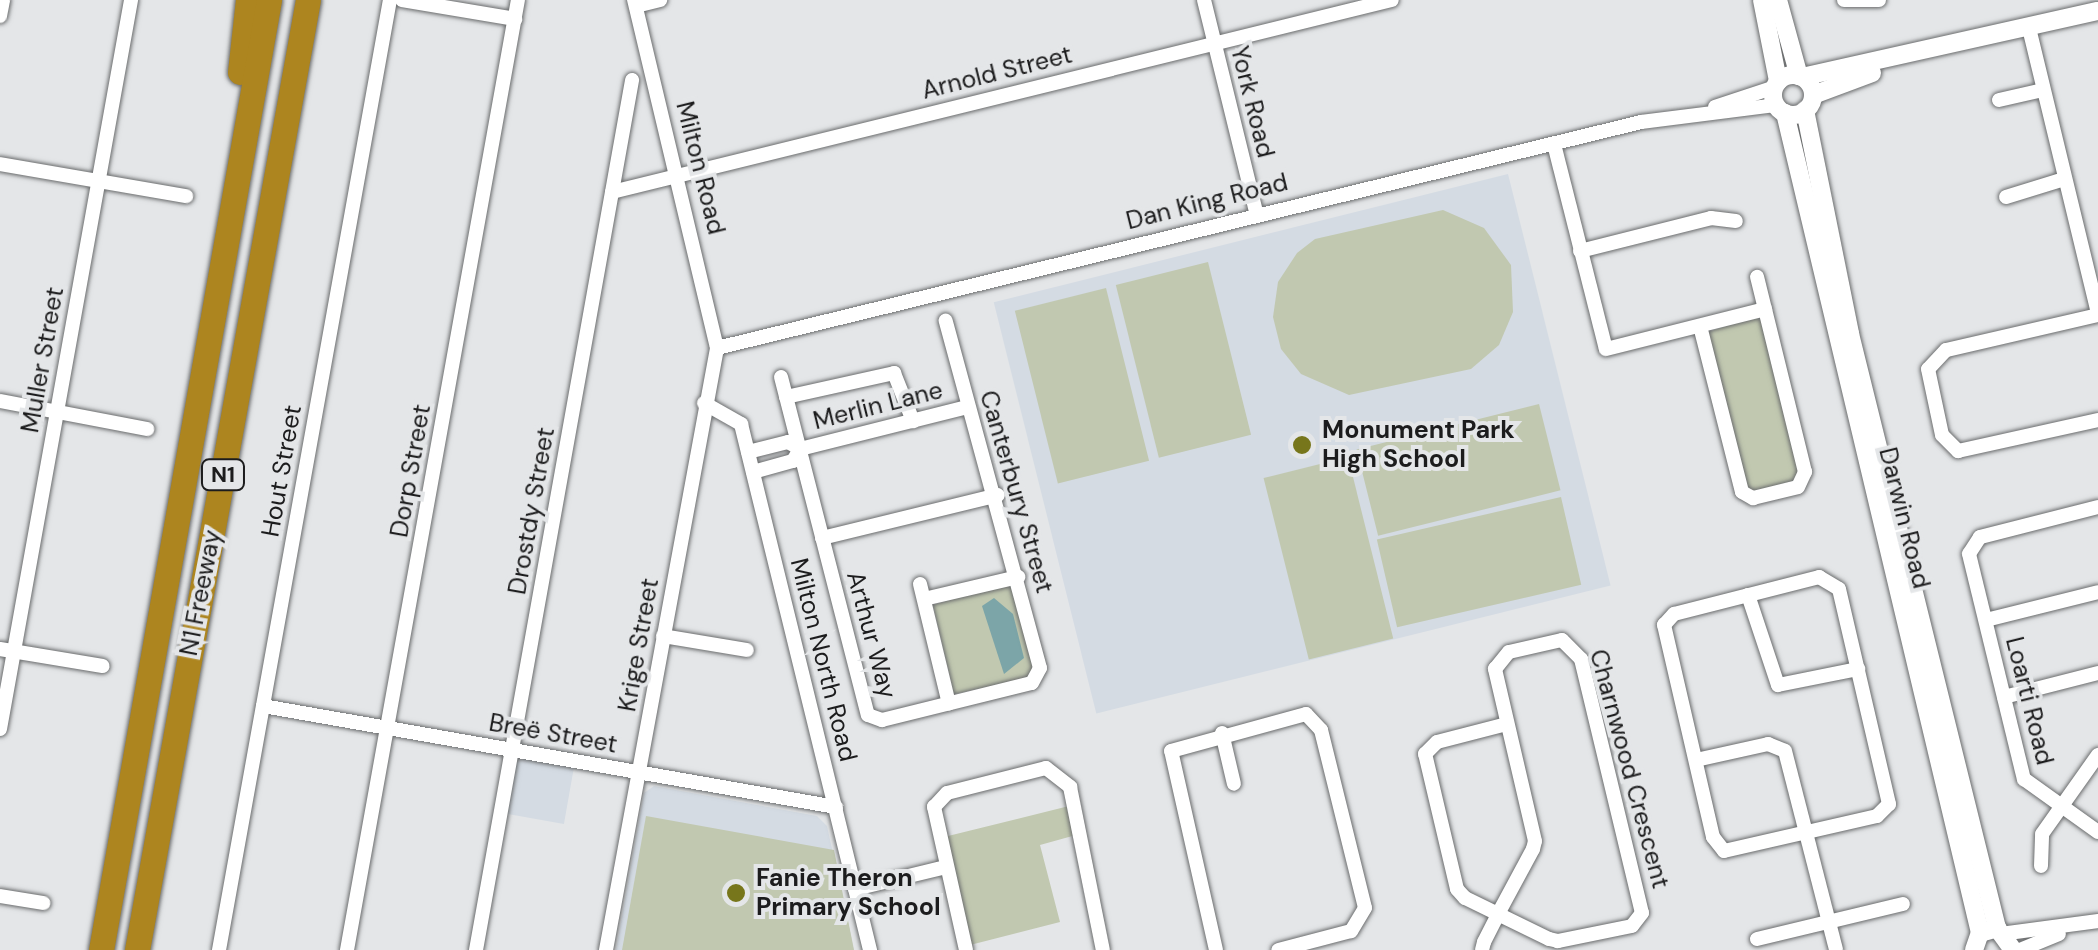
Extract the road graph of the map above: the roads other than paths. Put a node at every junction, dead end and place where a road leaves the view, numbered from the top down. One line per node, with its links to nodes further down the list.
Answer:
1 (3, 0): 19 (street)
2 (130, 0): 34 (street, Muller Street)
3 (248, 0): 41 (highway)
4 (268, 0): 41 (highway, N1 Freeway / N1)
5 (308, 0): 38 (highway, N1 Freeway / N1)
6 (322, 0): 38 (highway)
7 (390, 0): 77 (street, Hout Street)
8 (402, 0): 20 (street)
9 (518, 0): 20 (street, Dorp Street)
10 (660, 0): 17 (street)
11 (1204, 0): 22 (street, York Road)
12 (1392, 0): 22 (street, Arnold Street)
13 (1762, 0): 27 (street, Darwin Road)
14 (1778, 0): 24 (street)
15 (1844, 0): 16 (street)
16 (1878, 0)
17 (635, 3): 32 (street, Milton Road)
18 (2098, 11): 21 (street)
19 (0, 16)
20 (514, 19): 79 (street, Dorp Street)
21 (2029, 28): 23 (street); 26 (street)
22 (1215, 44): 32 (street, Arnold Street); 39 (street, York Road)
23 (1914, 55): 24 (street); 29 (street)
24 (1800, 77): 27 (street); 29 (street, Darwin Road)
25 (632, 80): 35 (street, Drostdy Street)
26 (2043, 90): 28 (street); 33 (street)
27 (1778, 97): 29 (street); 30 (street, Dan King Road); 101 (street, Darwin Road)
28 (2000, 100)
29 (1809, 103): 101 (street, Darwin Road)
30 (1554, 144): 39 (street, Dan King Road); 42 (street)
31 (0, 164): 34 (street)
32 (679, 176): 35 (street, Arnold Street); 48 (street, Milton Road)
33 (2064, 179): 37 (street); 45 (street)
34 (98, 180): 36 (street); 54 (street, Muller Street)
35 (612, 192): 82 (street, Drostdy Street)
36 (186, 196)
37 (2006, 197)
38 (274, 206): 103 (highway, N1 Freeway / N1)
39 (1257, 215): 48 (street, Dan King Road)
40 (1736, 221): 42 (street)
41 (227, 226): 102 (highway, N1 Freeway / N1)
42 (1580, 251): 47 (street)
43 (1757, 277): 44 (street)
44 (1765, 310): 47 (street); 47 (street)
45 (2098, 314): 55 (street)
46 (946, 321): 53 (street, Canterbury Street)
47 (1700, 326)
48 (718, 348): 52 (street, Krige Street)
49 (782, 378): 50 (street, Arthur Way)
50 (786, 397): 56 (street); 58 (street, Arthur Way)
51 (0, 402): 54 (street)
52 (704, 403): 59 (street, Milton North Road); 68 (street, Krige Street)
53 (968, 407): 56 (street, Merlin Lane); 61 (street, Canterbury Street)
54 (56, 412): 57 (street); 69 (street, Muller Street)
55 (2098, 420)
56 (913, 421): 58 (street, Merlin Lane)
57 (147, 429)
58 (800, 449): 59 (street, Merlin Lane); 60 (street, Merlin Lane); 63 (street, Arthur Way)
59 (748, 452): 60 (street, Milton North Road)
60 (753, 472): 87 (street, Milton North Road)
61 (998, 495): 63 (street); 64 (street, Canterbury Street)
62 (2098, 507): 67 (street, Loarti Road)
63 (822, 538): 76 (street, Arthur Way)
64 (1018, 577): 74 (street, Canterbury Street); 76 (street)
65 (2098, 592): 67 (street)
66 (1748, 596): 72 (street); 72 (street); 84 (street)
67 (1986, 620): 75 (street, Loarti Road)
68 (663, 636): 70 (street); 85 (street, Krige Street)
69 (7, 650): 71 (street); 80 (street, Muller Street)
70 (747, 650)
71 (103, 666)
72 (1858, 669): 90 (street)
73 (2098, 673): 75 (street)
74 (1040, 674): 76 (street, Arthur Way)
75 (2004, 697): 88 (street, Loarti Road)
76 (949, 704)
77 (263, 706): 79 (street, Breë Street); 104 (street, Hout Street)
78 (1507, 724): 97 (street, Charnwood Crescent); 97 (street); 97 (street, Charnwood Crescent)
79 (388, 727): 82 (street, Breë Street); 105 (street, Dorp Street)
80 (0, 728)
81 (1222, 733): 86 (street); 111 (street); 112 (street)
82 (512, 750): 85 (street, Breë Street); 106 (street, Drostdy Street)
83 (2098, 756): 88 (street)
84 (1696, 760): 90 (street); 90 (street)
85 (639, 772): 87 (street, Breë Street); 107 (street, Krige Street)
86 (1234, 784)
87 (836, 807): 93 (street, Milton North Road)
88 (2058, 808): 89 (street, Loarti Road); 92 (street)
89 (2098, 832)
90 (1807, 834): 98 (street)
91 (946, 866): 93 (street); 109 (street); 110 (street)
92 (2041, 866)
93 (855, 889): 108 (street, Milton North Road)
94 (0, 896): 95 (street)
95 (43, 903)
96 (1904, 904): 98 (street)
97 (1498, 914): 113 (street)
98 (1829, 921): 100 (street); 114 (street)
99 (2091, 923): 101 (street)
100 (1757, 939)
101 (1990, 942)
102 (100, 950)
103 (137, 950)
104 (219, 950)
105 (347, 950)
106 (476, 950)
107 (606, 950)
108 (870, 950)
109 (966, 950)
110 (1103, 950)
111 (1216, 950)
112 (1278, 950)
113 (1482, 950)
114 (1836, 950)

